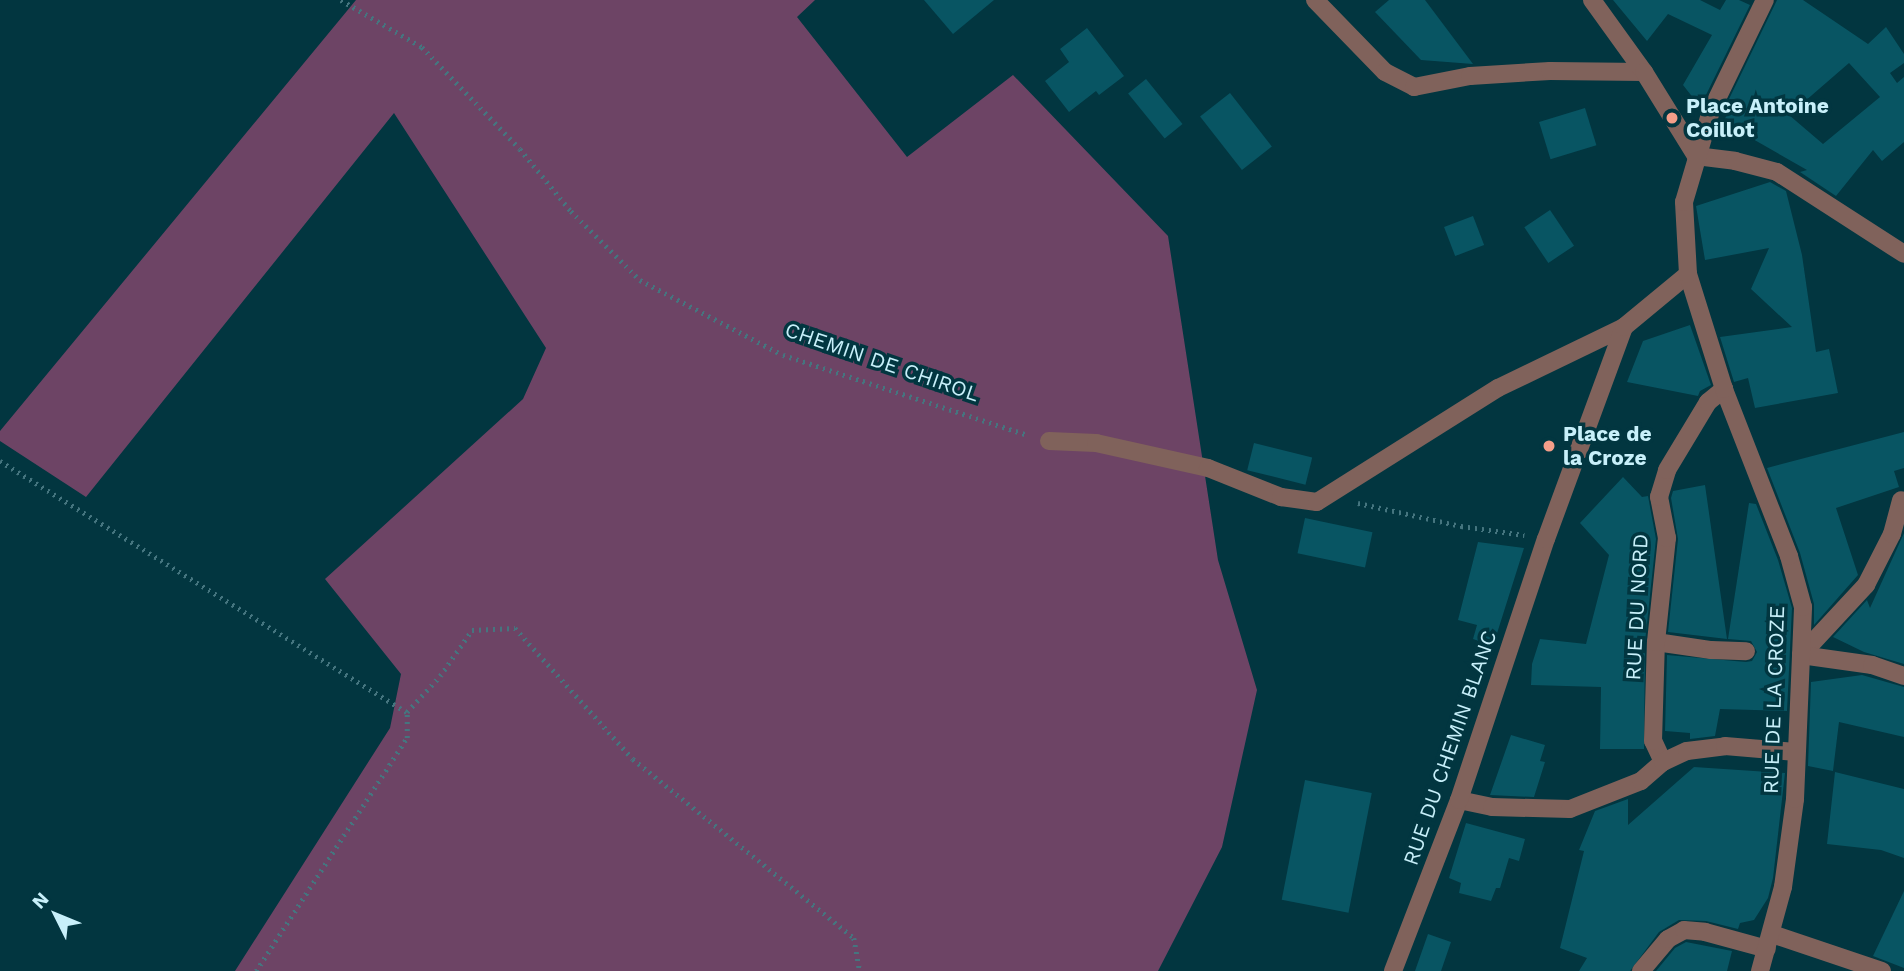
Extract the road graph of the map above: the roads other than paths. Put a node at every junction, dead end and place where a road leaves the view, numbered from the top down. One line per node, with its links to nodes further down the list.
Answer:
1 (1315, 0): 4 (street)
2 (1592, 0): 4 (street)
3 (1765, 0): 5 (street)
4 (1644, 72): 5 (street)
5 (1696, 156): 6 (street); 7 (street)
6 (1904, 254)
7 (1688, 274): 8 (street); 9 (street, RUE DE LA CROZE)
8 (1624, 327): 10 (street); 18 (street, RUE DU CHEMIN BLANC)
9 (1724, 389): 12 (street, RUE DU NORD); 14 (street, RUE DE LA CROZE)
10 (1049, 441)
11 (1901, 500): 14 (street)
12 (1656, 642): 13 (street); 17 (street, RUE DU NORD)
13 (1746, 651)
14 (1801, 655): 15 (street); 16 (street, RUE DE LA CROZE)
15 (1904, 676)
16 (1796, 752): 17 (street); 19 (street, RUE DE LA CROZE)
17 (1663, 762): 18 (street)
18 (1459, 800): 20 (street, RUE DU CHEMIN BLANC)
19 (1769, 942): 21 (street); 22 (street, RUE DE LA CROZE); 23 (street)
20 (1394, 971)
21 (1642, 971)
22 (1760, 971)
23 (1882, 971)

